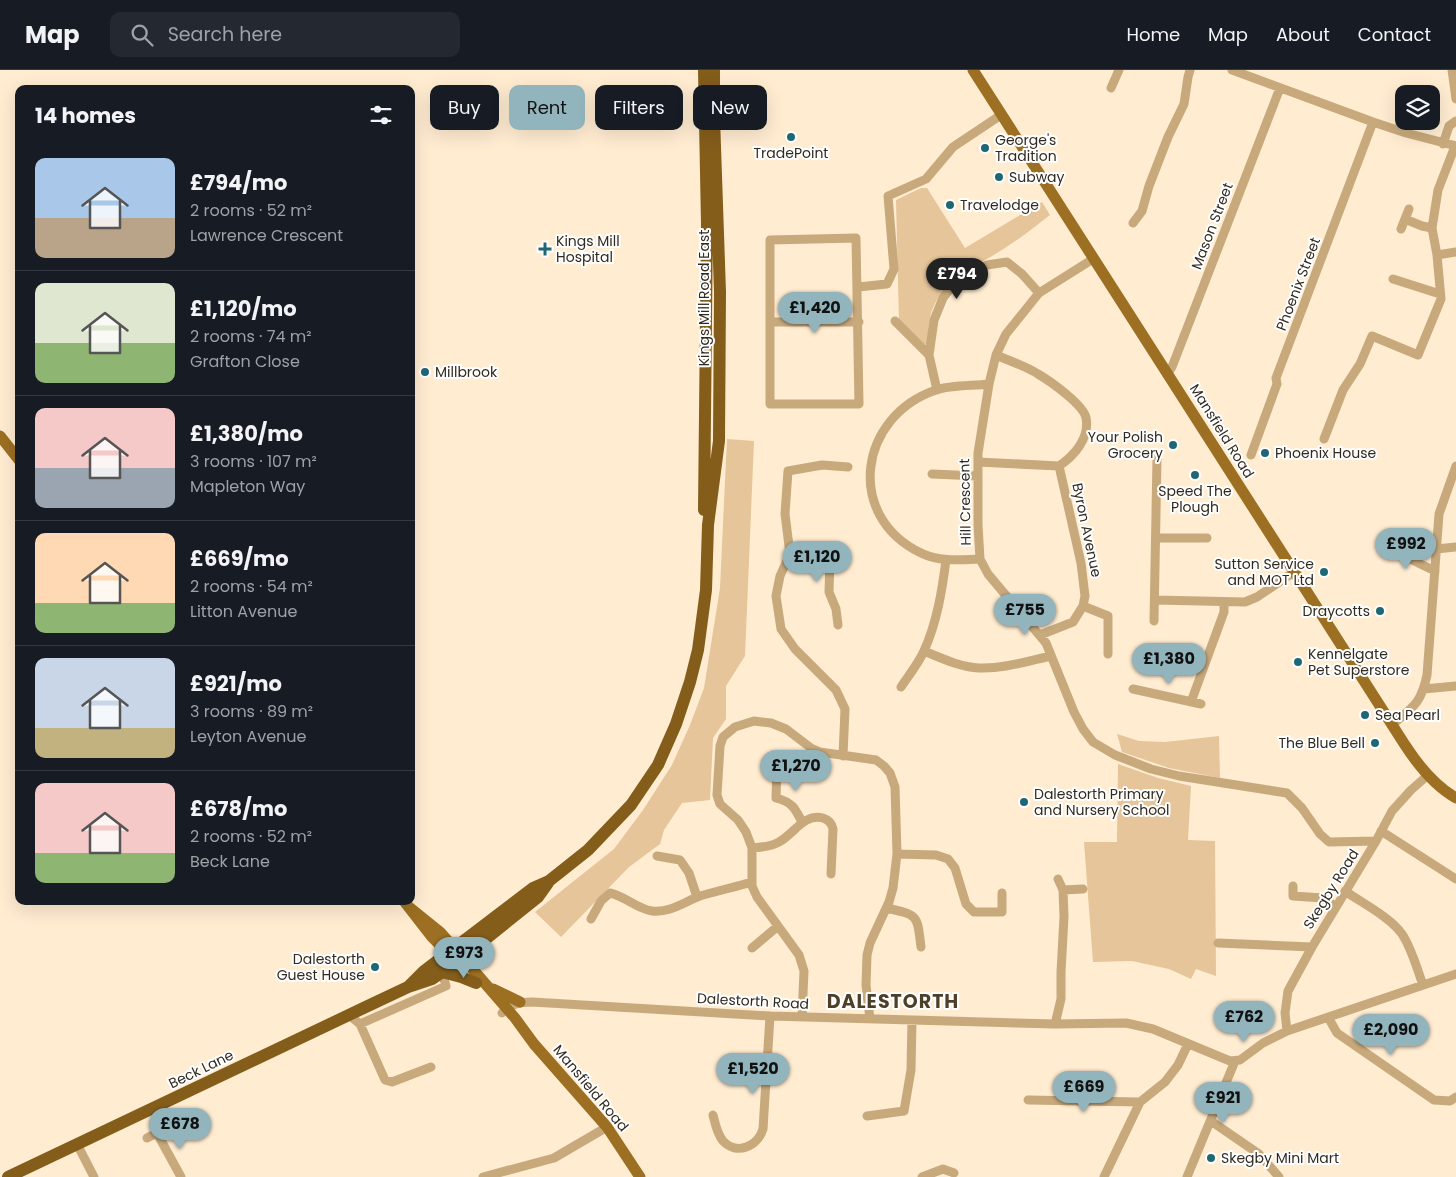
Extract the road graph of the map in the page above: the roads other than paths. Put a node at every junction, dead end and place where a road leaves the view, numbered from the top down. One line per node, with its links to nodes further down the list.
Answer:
1 (704, 70): 47 (highway, Kings Mill Road East)
2 (714, 70): 47 (highway, Kings Mill Road East)
3 (973, 70): 11 (main road, Mansfield Road)
4 (1119, 70): 8 (street)
5 (1190, 70): 18 (street)
6 (1232, 70): 9 (street)
7 (1452, 70): 10 (street)
8 (1111, 88)
9 (1280, 88): 13 (street); 33 (street, Mason Street)
10 (1456, 100)
11 (1002, 115): 23 (main road, Mansfield Road); 25 (street)
12 (1456, 121): 14 (street)
13 (1373, 122): 14 (street); 39 (street, Phoenix Street)
14 (1443, 144): 15 (street)
15 (1455, 146): 19 (street)
16 (1409, 209): 17 (street)
17 (1405, 219): 19 (street); 20 (street)
18 (1133, 223)
19 (1432, 228): 22 (street)
20 (1401, 230)
21 (1456, 252): 22 (street)
22 (1437, 255): 27 (street)
23 (1094, 259): 26 (street, Hill Crescent); 33 (main road, Mansfield Road)
24 (1393, 279): 27 (street)
25 (858, 287): 29 (street); 30 (street)
26 (1039, 293): 31 (street); 32 (street, Hill Crescent)
27 (1440, 294): 37 (street)
28 (895, 321): 31 (street)
29 (771, 322): 30 (street); 30 (street)
30 (859, 322)
31 (929, 355): 35 (street)
32 (996, 355): 34 (street, Hill Crescent); 42 (street)
33 (1168, 373): 57 (main road, Mansfield Road)
34 (989, 384): 35 (street); 41 (street, Hill Crescent)
35 (936, 390): 55 (street)
36 (0, 436): 38 (main road)
37 (1324, 440)
38 (15, 455)
39 (1251, 455)
40 (1157, 458): 48 (street)
41 (978, 462): 42 (street); 46 (street, Hill Crescent)
42 (1059, 466): 60 (street, Byron Avenue)
43 (1456, 466): 52 (street)
44 (848, 467): 53 (street)
45 (932, 474): 46 (street)
46 (978, 476): 54 (street, Hill Crescent)
47 (708, 526): 101 (highway, Kings Mill Road East)
48 (1157, 538): 49 (street); 58 (street)
49 (1207, 538)
50 (1456, 547): 52 (street)
51 (1387, 548): 56 (street)
52 (1436, 549): 56 (street)
53 (790, 554): 62 (street); 72 (street)
54 (980, 559): 55 (street); 63 (street, Hill Crescent)
55 (946, 560): 64 (street)
56 (1435, 570): 70 (street)
57 (1294, 572): 59 (street); 71 (main road, Mansfield Road)
58 (1155, 600): 59 (street); 61 (street)
59 (1224, 602): 69 (street)
60 (1083, 606): 63 (street); 65 (street)
61 (1154, 621)
62 (838, 625)
63 (1040, 635): 66 (street, Hill Crescent)
64 (924, 651): 66 (street); 68 (street)
65 (1108, 654)
66 (1051, 656): 78 (street, Hill Crescent)
67 (1456, 686): 70 (street)
68 (901, 687)
69 (1133, 689)
70 (1424, 689): 71 (street)
71 (1392, 725): 74 (main road, Mansfield Road)
72 (843, 756): 79 (street); 80 (street)
73 (778, 766): 76 (street)
74 (1428, 775): 75 (main road, Mansfield Road); 77 (street, Skegby Road)
75 (1456, 798)
76 (802, 822): 79 (street); 82 (street)
77 (1381, 831): 78 (street, Skegby Road); 84 (street)
78 (1376, 841): 89 (street, Skegby Road)
79 (752, 848): 85 (street)
80 (897, 854): 90 (street); 94 (street)
81 (657, 856): 91 (street)
82 (831, 874)
83 (1058, 879): 88 (street)
84 (1456, 879)
85 (752, 882): 91 (street); 96 (street)
86 (1293, 886): 93 (street)
87 (1083, 889): 88 (street)
88 (1063, 890): 116 (street)
89 (1345, 892): 93 (street, Skegby Road); 105 (street)
90 (1002, 893)
91 (698, 897): 95 (street)
92 (408, 905): 101 (main road, Mansfield Road)
93 (1335, 906): 98 (street, Skegby Road)
94 (886, 908): 99 (street); 113 (street)
95 (591, 918)
96 (778, 926): 100 (street); 111 (street)
97 (1218, 943): 98 (street)
98 (1312, 946): 117 (street, Skegby Road)
99 (921, 947)
100 (752, 948)
101 (456, 956): 102 (highway, Beck Lane); 104 (main road, Mansfield Road); 106 (highway, Beck Lane)
102 (442, 972): 104 (highway); 106 (highway, Beck Lane); 115 (street)
103 (1456, 974): 105 (street)
104 (481, 984): 107 (main road); 108 (main road, Mansfield Road)
105 (1423, 985): 112 (street)
106 (408, 987): 109 (highway, Beck Lane)
107 (520, 1002): 108 (street); 110 (street, Dalestorth Road)
108 (505, 1011): 128 (main road, Mansfield Road)
109 (349, 1015): 115 (street); 131 (highway, Beck Lane)
110 (770, 1016): 111 (street, Dalestorth Road); 124 (street)
111 (802, 1017): 113 (street, Dalestorth Road)
112 (1328, 1017): 117 (street); 121 (street)
113 (870, 1019): 114 (street, Dalestorth Road)
114 (912, 1020): 116 (street, Dalestorth Road); 125 (street)
115 (360, 1024): 120 (street)
116 (1055, 1024): 118 (street, Dalestorth Road)
117 (1287, 1031): 119 (street)
118 (1188, 1044): 119 (street, Dalestorth Road); 123 (street)
119 (1235, 1061): 126 (street)
120 (430, 1067)
121 (1456, 1097)
122 (1028, 1100): 123 (street)
123 (1140, 1102): 139 (street)
124 (713, 1115)
125 (867, 1116)
126 (1211, 1121): 140 (street); 141 (street)
127 (168, 1127): 129 (street)
128 (607, 1127): 136 (street); 137 (main road, Mansfield Road)
129 (156, 1133): 130 (street); 135 (street)
130 (147, 1138)
131 (77, 1144): 133 (highway, Beck Lane); 134 (street)
132 (954, 1173): 138 (street)
133 (8, 1177)
134 (94, 1177)
135 (181, 1177)
136 (483, 1177)
137 (640, 1177)
138 (922, 1177)
139 (1104, 1177)
140 (1187, 1177)
141 (1279, 1177)

